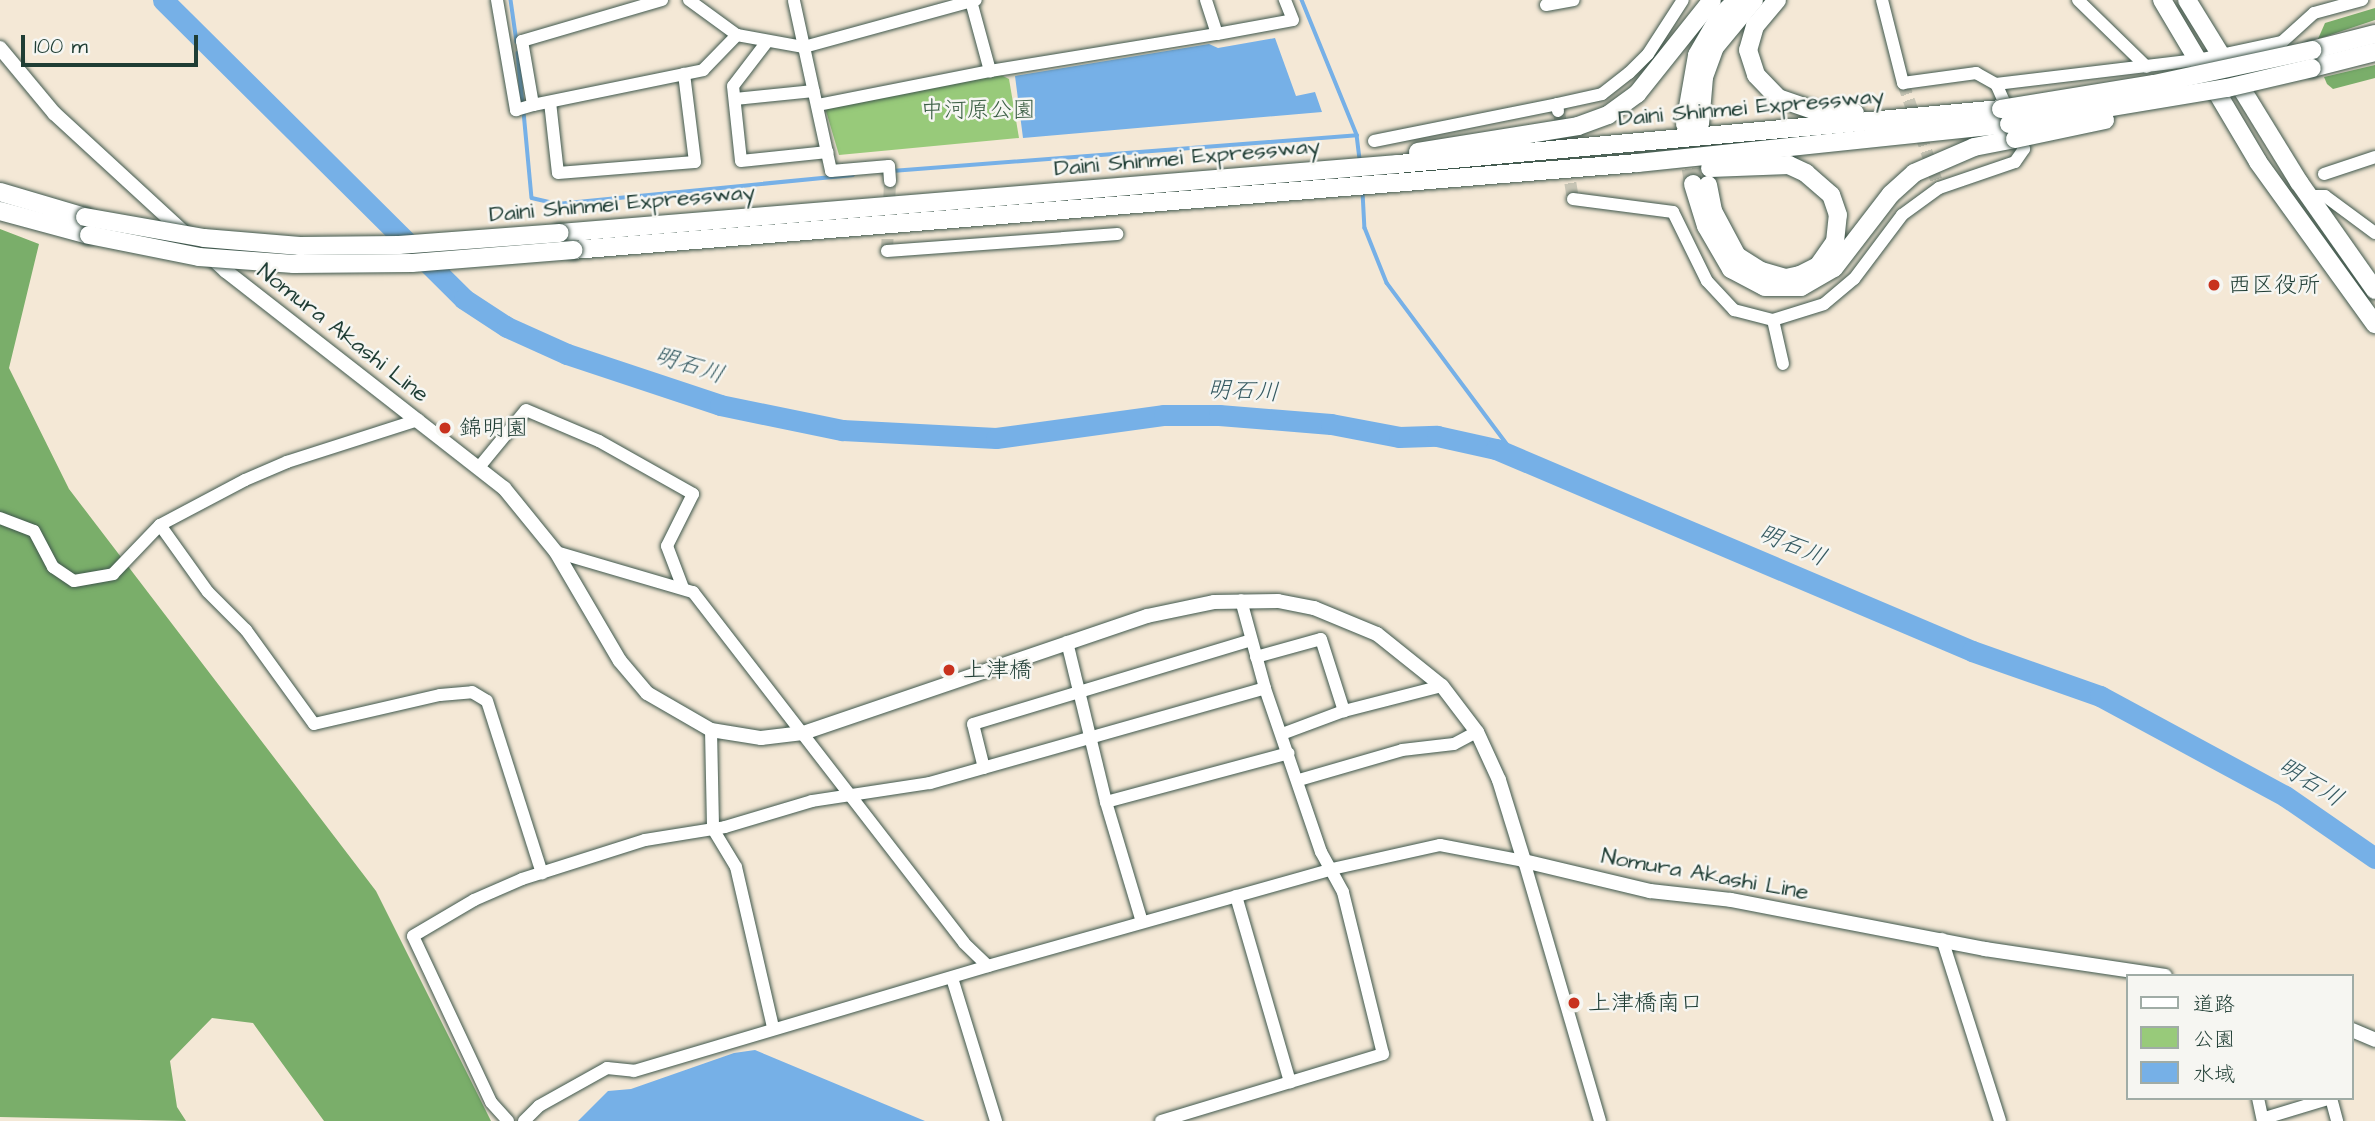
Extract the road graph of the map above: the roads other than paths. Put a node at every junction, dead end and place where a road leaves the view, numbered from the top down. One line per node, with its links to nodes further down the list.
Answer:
1 (497, 0): 38 (street)
2 (662, 0): 38 (street)
3 (689, 0): 22 (street)
4 (794, 0): 24 (street)
5 (1206, 0): 20 (street)
6 (1285, 0): 20 (street)
7 (1574, 0): 19 (street)
8 (1683, 0): 41 (street)
9 (1712, 0): 45 (highway)
10 (1737, 0): 11 (highway)
11 (1754, 0)
12 (1777, 0): 39 (highway)
13 (1882, 0): 33 (street)
14 (2078, 0): 30 (street)
15 (2162, 0): 29 (highway)
16 (2187, 0): 27 (highway)
17 (2362, 0): 27 (street)
18 (974, 1): 24 (street); 31 (street)
19 (1546, 5)
20 (1217, 34): 31 (street)
21 (2375, 34): 28 (highway, Daini Shinmei Expressway)
22 (737, 35): 23 (street); 32 (street)
23 (766, 43): 24 (street); 35 (street)
24 (804, 47): 34 (street)
25 (0, 48): 60 (main road, Nomura Akashi Line)
26 (2375, 52): 28 (highway, Daini Shinmei Expressway)
27 (2221, 55): 29 (street); 50 (highway)
28 (2312, 59): 40 (highway, Daini Shinmei Expressway, bridge); 40 (highway, Daini Shinmei Expressway, bridge)
29 (2197, 60): 30 (street); 58 (highway)
30 (2147, 67): 33 (street)
31 (990, 71): 37 (street)
32 (684, 74): 36 (street); 36 (street)
33 (1996, 84): 57 (street)
34 (814, 91): 35 (street); 37 (street)
35 (735, 99): 42 (street)
36 (550, 102): 38 (street)
37 (818, 104): 42 (street)
38 (533, 105)
39 (1875, 120): 40 (highway, Daini Shinmei Expressway); 45 (highway, Daini Shinmei Expressway)
40 (2008, 124): 44 (highway, Daini Shinmei Expressway); 44 (highway)
41 (1374, 141)
42 (828, 152): 47 (street)
43 (2375, 157): 46 (street)
44 (1637, 163): 45 (highway, Daini Shinmei Expressway)
45 (1398, 168): 48 (highway, Daini Shinmei Expressway); 48 (highway, Daini Shinmei Expressway)
46 (2324, 174)
47 (890, 181)
48 (1290, 181): 49 (highway, Daini Shinmei Expressway, bridge); 52 (highway, Daini Shinmei Expressway, bridge)
49 (0, 192)
50 (2308, 196): 53 (street); 56 (highway)
51 (1573, 198): 57 (street)
52 (0, 211)
53 (2375, 233)
54 (1117, 234): 55 (street)
55 (887, 251)
56 (2375, 290)
57 (1773, 320): 59 (street)
58 (2375, 324)
59 (1783, 364)
60 (418, 419): 61 (main road, Nomura Akashi Line); 63 (street)
61 (480, 466): 64 (main road, Nomura Akashi Line); 65 (street)
62 (0, 518): 63 (street)
63 (160, 525): 87 (street)
64 (556, 552): 65 (street); 74 (main road, Nomura Akashi Line)
65 (683, 588): 76 (street)
66 (1241, 600): 67 (street); 68 (main road, Nomura Akashi Line); 70 (main road, Nomura Akashi Line)
67 (1251, 640): 69 (street); 72 (street)
68 (1067, 642): 72 (street); 76 (main road, Nomura Akashi Line)
69 (1256, 657): 71 (street); 73 (street)
70 (1442, 686): 73 (street); 75 (main road, Nomura Akashi Line)
71 (1265, 688): 77 (street); 78 (street)
72 (1080, 691): 78 (street); 80 (street)
73 (1344, 711): 77 (street)
74 (711, 730): 76 (main road, Nomura Akashi Line); 84 (street)
75 (1477, 732): 81 (street); 85 (main road, Nomura Akashi Line)
76 (803, 733): 82 (street)
77 (1282, 734): 79 (street)
78 (1090, 737): 80 (street); 83 (street)
79 (1289, 753): 81 (street); 83 (street)
80 (984, 768): 82 (street)
81 (1298, 780): 86 (street)
82 (849, 795): 84 (street); 91 (street)
83 (1106, 803): 89 (street)
84 (713, 829): 87 (street); 94 (street)
85 (1524, 861): 86 (street); 90 (main road, Nomura Akashi Line); 106 (street)
86 (1332, 869): 88 (street); 97 (street)
87 (541, 873): 102 (street)
88 (1236, 896): 89 (street); 97 (street)
89 (1142, 922): 91 (street)
90 (1942, 939): 92 (main road, Nomura Akashi Line); 107 (street)
91 (988, 965): 93 (street)
92 (2153, 974)
93 (952, 978): 94 (street); 104 (street)
94 (773, 1027): 103 (street)
95 (2354, 1031): 96 (main road)
96 (2375, 1040)
97 (1290, 1082): 105 (street)
98 (2259, 1100): 101 (street)
99 (2324, 1100): 101 (street)
100 (2327, 1100): 108 (street)
101 (2264, 1120)
102 (508, 1121)
103 (524, 1121)
104 (996, 1121)
105 (1161, 1121)
106 (1600, 1121)
107 (2000, 1121)
108 (2337, 1121)

